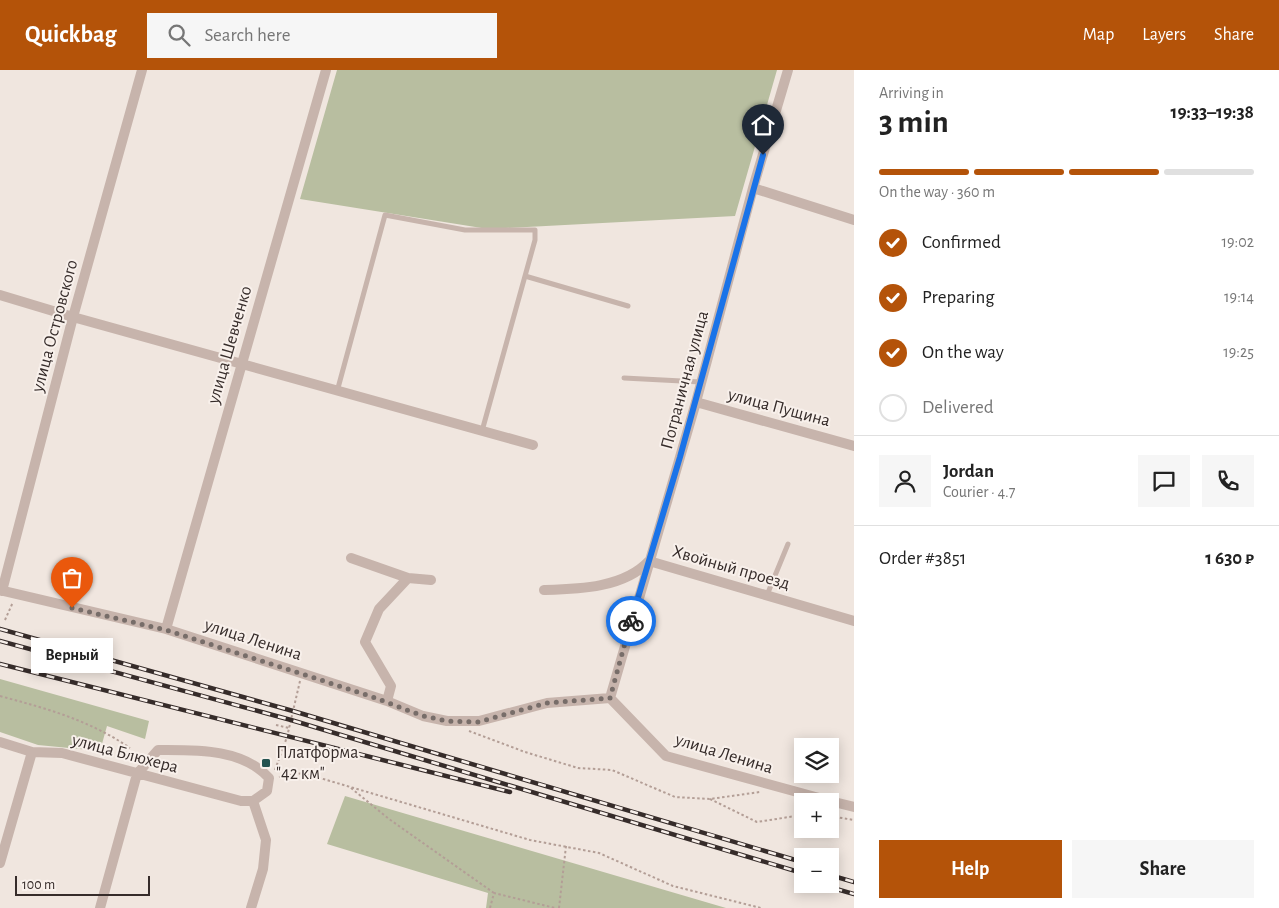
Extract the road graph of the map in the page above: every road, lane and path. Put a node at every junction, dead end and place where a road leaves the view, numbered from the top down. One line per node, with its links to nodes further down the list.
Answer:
1 (142, 70): 9 (street, улица Островского)
2 (326, 70): 10 (street, улица Шевченко)
3 (788, 70): 4 (street, Пограничная улица)
4 (753, 188): 5 (street); 12 (street, Пограничная улица)
5 (854, 220)
6 (525, 276): 8 (lane); 13 (lane); 15 (lane)
7 (0, 295): 9 (street)
8 (628, 306)
9 (73, 317): 10 (street); 24 (street, улица Островского)
10 (242, 364): 15 (street); 29 (street, улица Шевченко)
11 (624, 378): 12 (lane)
12 (701, 382): 14 (street, Пограничная улица)
13 (338, 388)
14 (696, 402): 17 (street, улица Пущина); 20 (street, Пограничная улица)
15 (482, 431): 16 (street)
16 (533, 445)
17 (854, 446)
18 (788, 544): 26 (lane)
19 (351, 558): 21 (street)
20 (649, 561): 23 (street, Хвойный проезд); 26 (street, Хвойный проезд); 32 (street, Пограничная улица)
21 (408, 578): 22 (street); 33 (street)
22 (431, 580)
23 (544, 590)
24 (1, 591): 25 (street, улица Ленина)
25 (16, 595): 27 (path); 29 (street, улица Ленина)
26 (767, 595): 28 (street, Хвойный проезд)
27 (5, 620)
28 (854, 621)
29 (166, 630): 30 (street, улица Ленина)
30 (302, 673): 33 (street, улица Ленина); 35 (path)
31 (0, 696): 38 (path)
32 (610, 698): 33 (street, улица Ленина); 44 (street, улица Ленина)
33 (387, 701)
34 (276, 725): 35 (path)
35 (289, 728): 41 (path)
36 (462, 728): 45 (path)
37 (0, 742): 39 (street, улица Блюхера)
38 (130, 748)
39 (32, 752): 40 (street, улица Блюхера); 53 (street)
40 (137, 774): 41 (street); 46 (street, улица Блюхера); 55 (street)
41 (269, 778): 42 (path); 46 (street)
42 (349, 787): 52 (path); 54 (path)
43 (765, 791): 45 (path)
44 (801, 793)
45 (710, 799): 49 (path)
46 (254, 801): 56 (street)
47 (839, 803): 48 (street, улица Ленина)
48 (853, 805)
49 (794, 817)
50 (839, 818): 51 (path)
51 (854, 820)
52 (566, 845): 59 (path); 60 (path)
53 (0, 863)
54 (494, 893): 57 (path); 58 (path)
55 (100, 908)
56 (251, 908)
57 (490, 908)
58 (555, 908)
59 (559, 908)
60 (761, 908)

